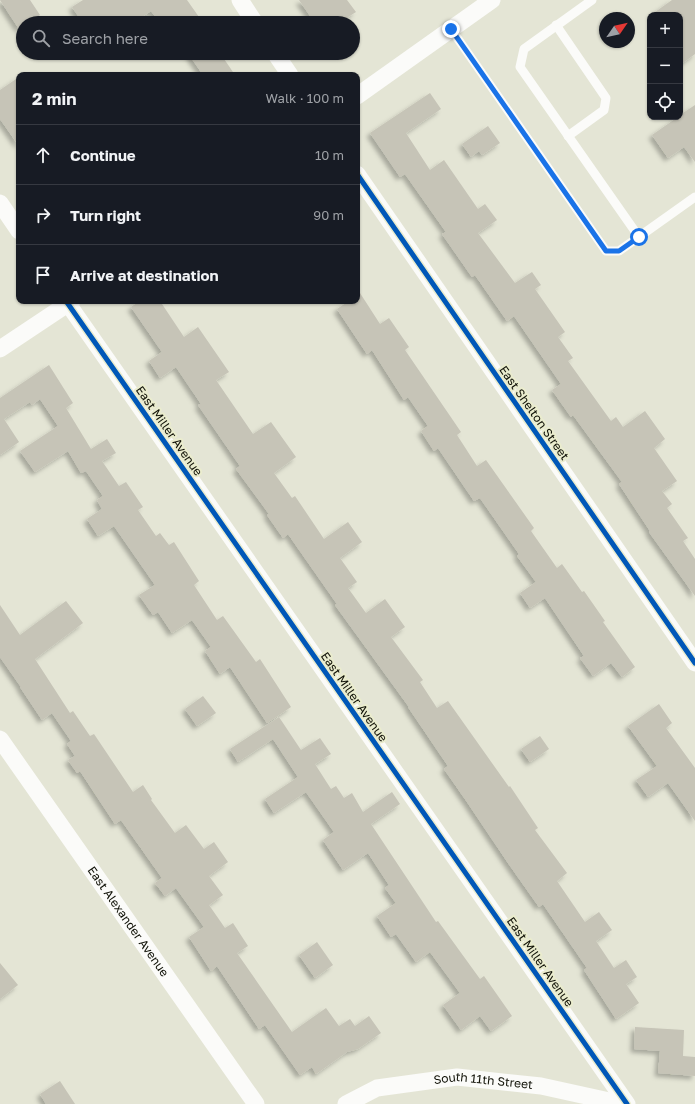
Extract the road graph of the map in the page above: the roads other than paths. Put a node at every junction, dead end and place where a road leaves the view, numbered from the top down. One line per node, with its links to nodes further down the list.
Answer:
1 (240, 0): 4 (street)
2 (492, 0): 6 (street)
3 (592, 0): 5 (lane)
4 (250, 16)
5 (556, 25): 10 (lane); 10 (lane)
6 (451, 29): 9 (street); 15 (lane)
7 (280, 60): 8 (street)
8 (288, 72)
9 (360, 94)
10 (568, 136): 15 (lane)
11 (360, 178): 19 (street, East Shelton Street)
12 (695, 198): 15 (lane)
13 (0, 203): 14 (street)
14 (16, 227)
15 (639, 237)
16 (66, 304): 18 (street)
17 (70, 304): 24 (street, East Miller Avenue)
18 (0, 349)
19 (695, 663)
20 (0, 739): 21 (street, East Alexander Avenue)
21 (256, 1104)
22 (346, 1104): 23 (street, South 11th Street)
23 (623, 1104)
24 (627, 1104)

